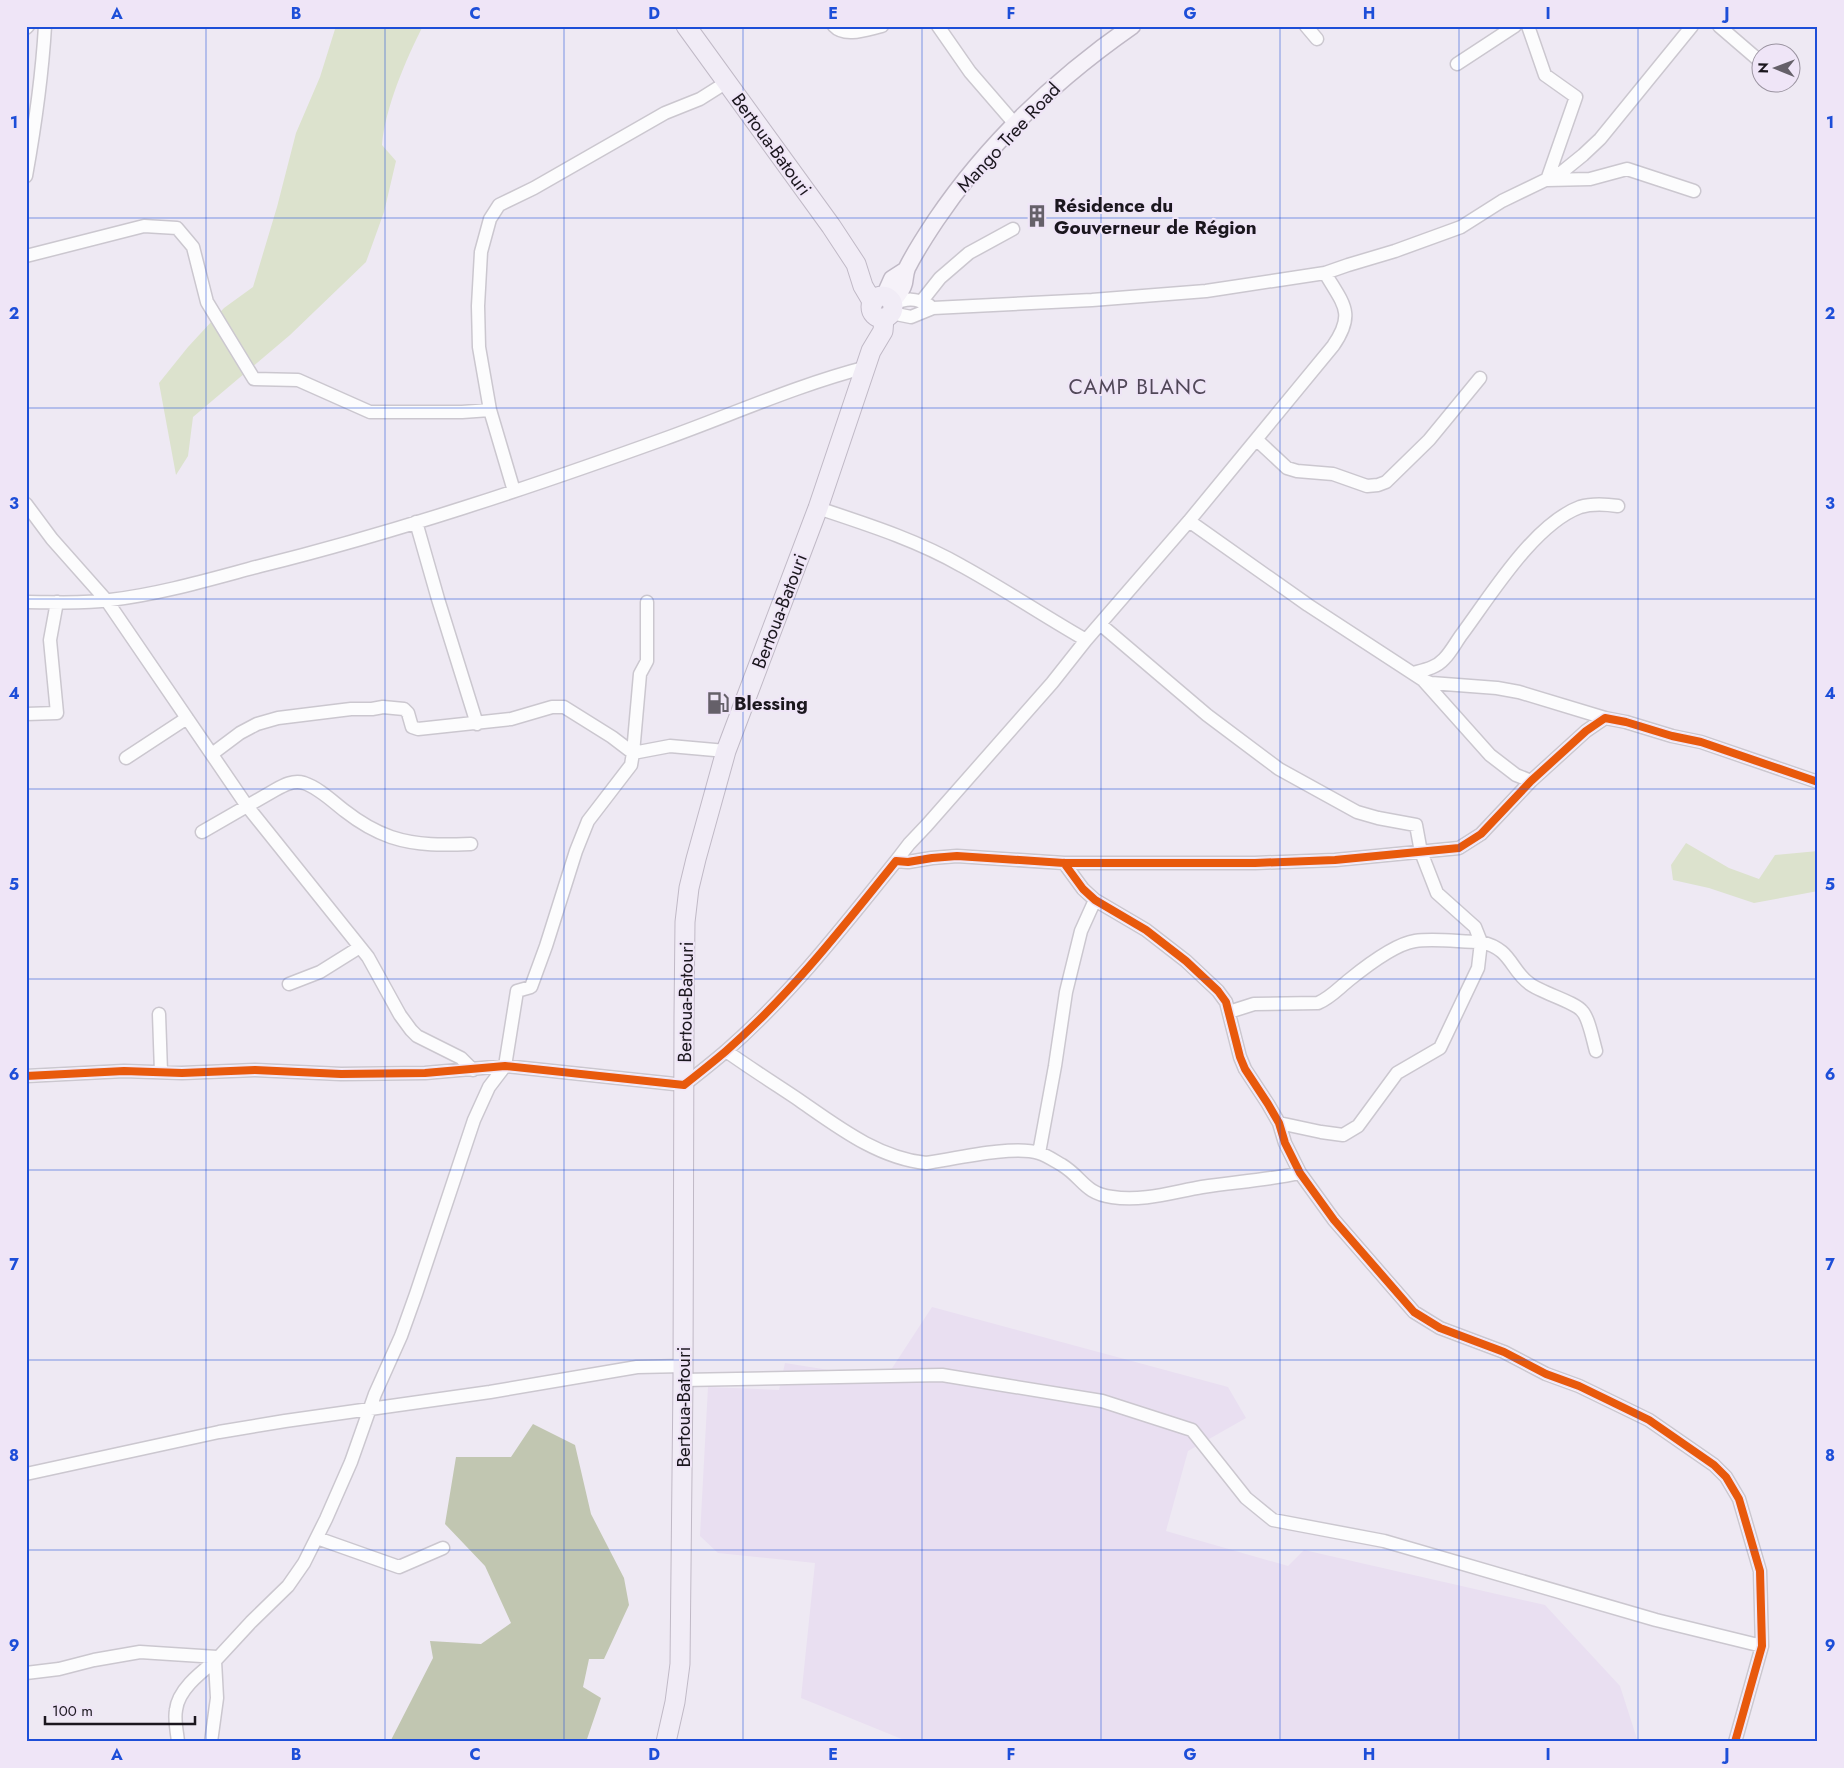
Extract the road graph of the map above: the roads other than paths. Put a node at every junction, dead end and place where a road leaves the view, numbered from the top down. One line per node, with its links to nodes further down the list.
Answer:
1 (45, 26): 17 (street)
2 (686, 26): 15 (highway, Bertoua-Batouri)
3 (834, 26): 4 (street)
4 (882, 26)
5 (938, 26): 16 (street)
6 (1132, 26): 16 (main road, Mango Tree Road)
7 (1306, 26): 12 (street)
8 (1515, 26): 14 (street)
9 (1528, 26): 18 (street)
10 (1692, 26): 18 (street)
11 (1720, 26): 13 (street)
12 (1317, 40)
13 (1752, 54)
14 (1457, 64)
15 (727, 82): 24 (highway, Bertoua-Batouri); 28 (street)
16 (1015, 124): 24 (main road, Mango Tree Road)
17 (26, 176)
18 (1547, 180): 19 (street); 22 (street)
19 (1694, 191)
20 (1013, 229): 23 (street)
21 (26, 256): 28 (street)
22 (1325, 273): 25 (street); 29 (street)
23 (921, 302): 24 (street); 25 (street)
24 (884, 306): 25 (street); 26 (highway, Bertoua-Batouri)
25 (933, 308)
26 (869, 359): 30 (street); 33 (highway, Bertoua-Batouri)
27 (1480, 378): 29 (street)
28 (490, 410): 30 (street)
29 (1257, 440): 34 (street)
30 (514, 491): 35 (street)
31 (26, 504): 36 (street)
32 (1618, 506): 42 (street)
33 (818, 508): 41 (street); 47 (highway, Bertoua-Batouri)
34 (1189, 521): 40 (street); 42 (street)
35 (416, 522): 36 (street); 46 (street)
36 (107, 600): 38 (street); 44 (street)
37 (26, 602): 38 (street)
38 (57, 602): 43 (street)
39 (646, 602): 48 (street)
40 (1100, 624): 41 (street); 56 (street)
41 (1086, 640): 57 (street)
42 (1418, 677): 45 (street); 51 (street)
43 (26, 714)
44 (188, 718): 49 (street); 50 (street)
45 (1604, 718): 51 (street); 52 (street)
46 (477, 724): 48 (street); 49 (street)
47 (726, 751): 48 (street); 71 (highway, Bertoua-Batouri)
48 (633, 753): 67 (street)
49 (212, 754): 53 (street)
50 (126, 758)
51 (1531, 781): 56 (street)
52 (1818, 782)
53 (247, 806): 54 (street); 55 (street); 61 (street)
54 (202, 832)
55 (471, 844)
56 (1421, 852): 58 (street); 60 (street)
57 (896, 861): 58 (street); 65 (street)
58 (1064, 862): 59 (street)
59 (1095, 900): 63 (street); 73 (street)
60 (1481, 942): 63 (street); 66 (street); 72 (street)
61 (360, 947): 62 (street); 68 (street)
62 (289, 984)
63 (1229, 1012): 72 (street)
64 (159, 1014): 69 (street)
65 (726, 1051): 71 (street); 73 (street)
66 (1596, 1051)
67 (505, 1066): 68 (street); 71 (street); 76 (street)
68 (473, 1070): 69 (street)
69 (160, 1072): 70 (street)
70 (26, 1076)
71 (684, 1085): 75 (highway, Bertoua-Batouri)
72 (1279, 1123): 74 (street)
73 (1039, 1153): 74 (street)
74 (1300, 1173): 80 (street)
75 (684, 1373): 76 (street); 80 (street); 85 (highway, Bertoua-Batouri)
76 (369, 1409): 77 (street); 78 (street)
77 (26, 1474)
78 (317, 1538): 79 (street); 81 (street)
79 (443, 1548)
80 (1762, 1646): 86 (street)
81 (216, 1659): 82 (street); 83 (street); 84 (street)
82 (26, 1673)
83 (178, 1742)
84 (212, 1742)
85 (666, 1742)
86 (1736, 1742)

